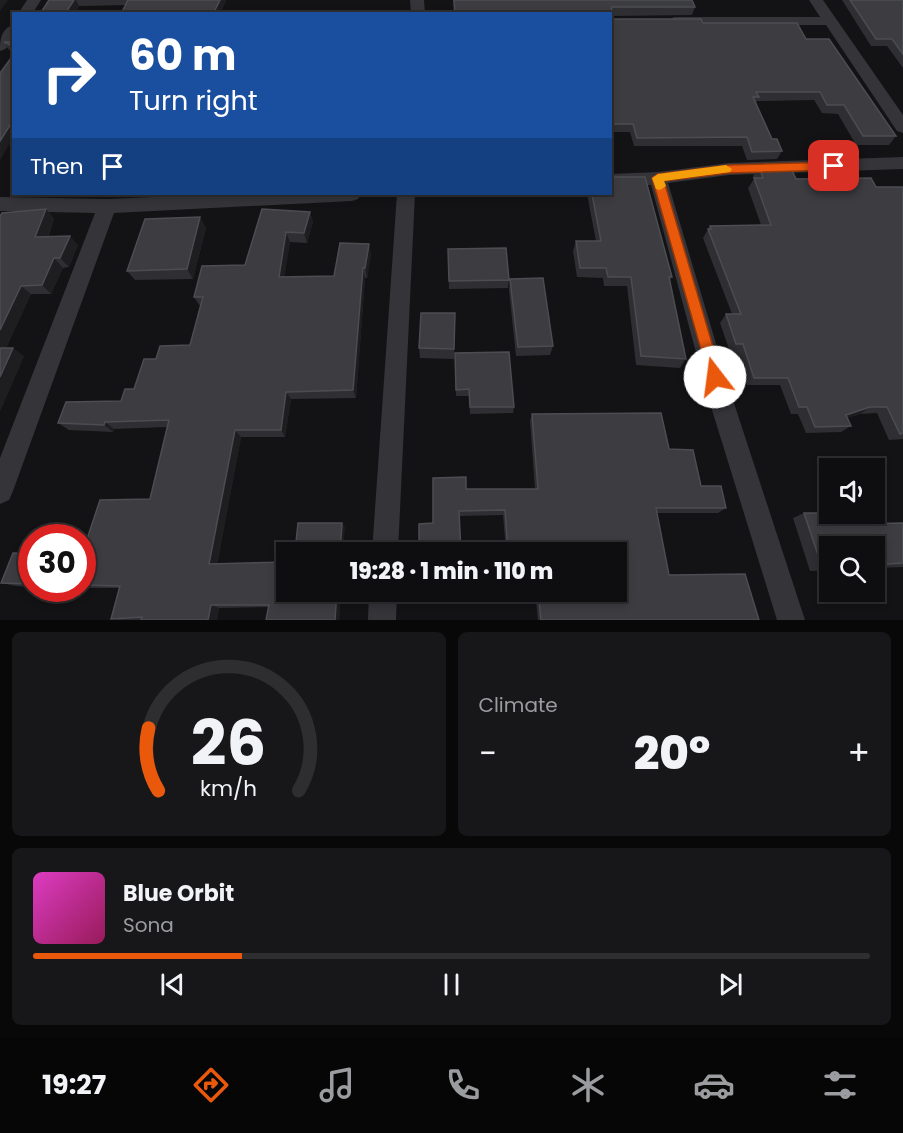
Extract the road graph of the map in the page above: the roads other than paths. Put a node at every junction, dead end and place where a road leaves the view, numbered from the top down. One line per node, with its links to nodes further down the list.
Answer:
1 (816, 0): 2 (street)
2 (829, 21): 3 (street); 6 (street)
3 (657, 22)
4 (12, 30): 5 (street)
5 (0, 47)
6 (903, 128)
7 (903, 163): 8 (street)
8 (658, 178): 9 (street); 18 (street)
9 (612, 180)
10 (332, 195): 13 (street)
11 (406, 195): 15 (street)
12 (0, 204): 13 (street)
13 (107, 206): 14 (street)
14 (0, 491)
15 (387, 542)
16 (383, 602): 17 (street)
17 (382, 620)
18 (791, 620)

